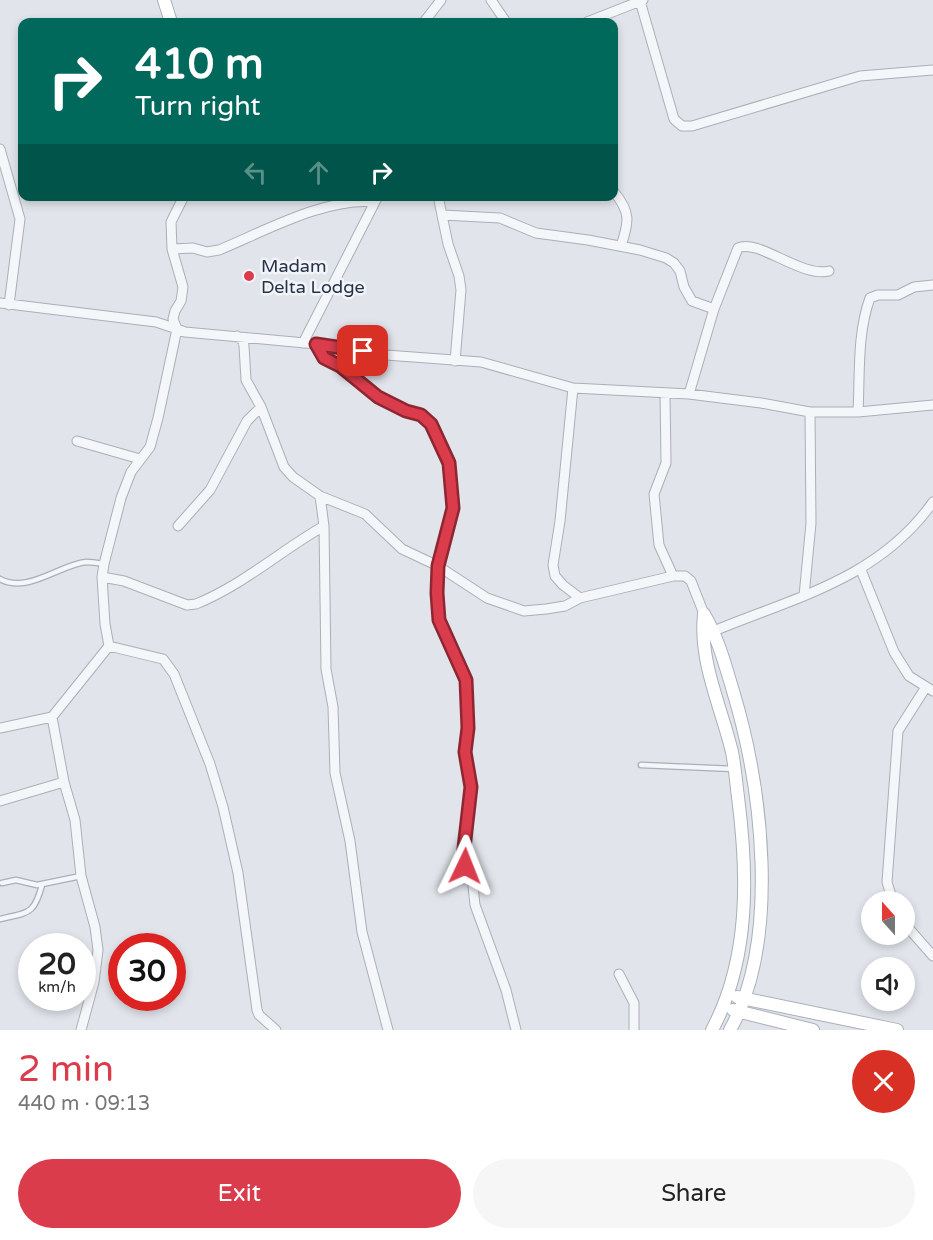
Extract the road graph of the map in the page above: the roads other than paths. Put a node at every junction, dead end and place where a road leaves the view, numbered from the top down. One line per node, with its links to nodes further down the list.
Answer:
1 (164, 0): 5 (street)
2 (441, 0): 6 (street)
3 (491, 0): 7 (street)
4 (642, 1): 8 (street); 9 (street)
5 (170, 18)
6 (427, 18)
7 (503, 18)
8 (597, 18)
9 (933, 70)
10 (0, 149): 21 (street)
11 (618, 197): 17 (street)
12 (182, 201): 18 (street)
13 (350, 201): 18 (street)
14 (376, 201): 25 (street)
15 (439, 201): 16 (street)
16 (442, 215): 17 (street); 27 (street)
17 (621, 246): 22 (street)
18 (172, 249): 23 (street)
19 (829, 271): 22 (street)
20 (933, 285): 34 (street)
21 (4, 304): 23 (street)
22 (714, 309): 30 (street)
23 (177, 328): 24 (street); 36 (street)
24 (237, 336): 25 (street); 32 (street)
25 (303, 343): 26 (street)
26 (316, 344): 27 (street); 42 (street)
27 (454, 361): 28 (street)
28 (573, 388): 29 (street); 48 (street)
29 (665, 393): 30 (street); 44 (street)
30 (689, 394): 33 (street)
31 (933, 405): 34 (street)
32 (261, 407): 37 (street); 39 (street)
33 (810, 412): 34 (street); 47 (street)
34 (858, 412)
35 (77, 441): 36 (street)
36 (140, 459): 41 (street)
37 (320, 496): 40 (street); 42 (street)
38 (933, 502): 43 (street)
39 (178, 526)
40 (324, 526): 45 (street); 73 (street)
41 (104, 564): 45 (street); 46 (lane)
42 (438, 566): 48 (street); 74 (street)
43 (861, 570): 47 (street); 52 (street)
44 (673, 576): 48 (street); 49 (street)
45 (102, 577): 51 (street)
46 (0, 579)
47 (804, 596): 50 (street)
48 (580, 598)
49 (704, 614): 50 (street)
50 (708, 634): 56 (street); 68 (street)
51 (109, 646): 53 (street); 72 (street)
52 (929, 689): 62 (street)
53 (52, 717): 54 (street); 57 (street)
54 (0, 728)
55 (641, 765): 56 (lane)
56 (734, 769): 67 (street)
57 (64, 782): 58 (street); 59 (street)
58 (0, 801)
59 (81, 876): 61 (lane); 71 (street)
60 (2, 883): 61 (lane)
61 (42, 885): 63 (lane)
62 (890, 891)
63 (0, 919)
64 (915, 936): 65 (street)
65 (933, 956)
66 (619, 974): 75 (street)
67 (728, 994): 68 (street); 69 (street)
68 (744, 999): 70 (street); 79 (street)
69 (723, 1007): 70 (street); 76 (street)
70 (738, 1012): 77 (street); 78 (street)
71 (81, 1030)
72 (276, 1030)
73 (388, 1030)
74 (516, 1030)
75 (634, 1030)
76 (712, 1030)
77 (730, 1030)
78 (813, 1030)
79 (897, 1030)

